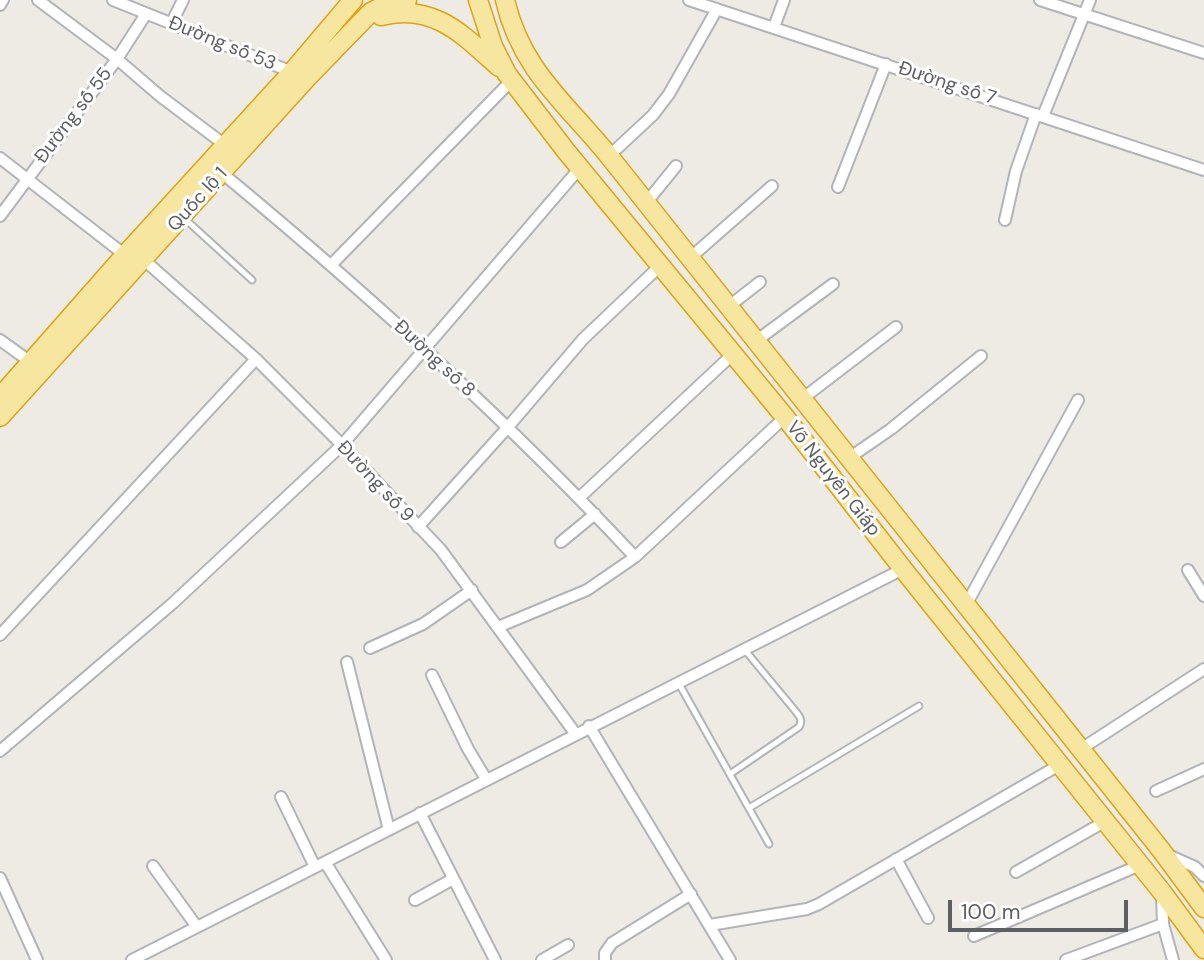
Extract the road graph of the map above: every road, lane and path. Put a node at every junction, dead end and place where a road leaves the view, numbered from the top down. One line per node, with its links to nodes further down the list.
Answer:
1 (4, 0): 13 (street)
2 (38, 0): 21 (street)
3 (113, 0): 15 (street, Đường số 53)
4 (183, 0): 18 (street)
5 (353, 0): 23 (highway, Quốc lộ 1)
6 (407, 0): 17 (highway, Quốc lộ 1)
7 (478, 0): 24 (highway, Võ Nguyên Giáp)
8 (505, 0): 27 (highway, Võ Nguyên Giáp)
9 (689, 0): 14 (street, Đường số 7)
10 (784, 0): 19 (street)
11 (1040, 0): 16 (street)
12 (1090, 0): 16 (street)
13 (0, 5)
14 (717, 9): 19 (street, Đường số 7); 27 (street)
15 (146, 14): 18 (street, Đường số 53); 21 (street, Đường số 55)
16 (1084, 15): 20 (street); 25 (street)
17 (364, 20): 24 (highway); 32 (highway, Quốc lộ 1)
18 (171, 24): 23 (street, Đường số 53)
19 (774, 27): 22 (street, Đường số 7)
20 (1204, 53)
21 (117, 59): 26 (street); 33 (street, Đường số 55)
22 (886, 64): 25 (street, Đường số 7); 35 (street)
23 (292, 72): 26 (highway, Quốc lộ 1)
24 (510, 77): 30 (highway, Võ Nguyên Giáp); 43 (street)
25 (1039, 115): 31 (street, Đường số 7); 39 (street)
26 (225, 145): 40 (highway, Quốc lộ 1)
27 (608, 156): 36 (highway, Võ Nguyên Giáp)
28 (0, 158): 33 (street)
29 (676, 166): 36 (street)
30 (579, 169): 44 (highway, Võ Nguyên Giáp); 52 (street)
31 (1204, 170)
32 (222, 173): 38 (highway, Quốc lộ 1); 43 (street, Đường số 8)
33 (27, 178): 37 (street, Đường số 55); 40 (street)
34 (772, 186): 41 (street)
35 (838, 187)
36 (646, 203): 41 (highway, Võ Nguyên Giáp)
37 (0, 216)
38 (182, 217): 42 (highway, Quốc lộ 1); 45 (lane)
39 (1005, 220)
40 (125, 255): 56 (highway, Quốc lộ 1)
41 (690, 258): 48 (highway, Võ Nguyên Giáp)
42 (143, 259): 55 (street, Đường số 9); 60 (highway, Quốc lộ 1)
43 (332, 264): 52 (street, Đường số 8)
44 (661, 265): 53 (highway, Võ Nguyên Giáp); 62 (street)
45 (253, 280)
46 (760, 282): 48 (street)
47 (832, 284): 51 (street)
48 (728, 307): 51 (highway, Võ Nguyên Giáp)
49 (896, 327): 58 (street)
50 (0, 340): 56 (street)
51 (756, 341): 58 (highway, Võ Nguyên Giáp)
52 (424, 349): 62 (street, Đường số 8); 63 (street)
53 (733, 354): 61 (highway, Võ Nguyên Giáp); 65 (street)
54 (981, 356): 64 (street)
55 (256, 359): 63 (street, Đường số 9); 76 (street)
56 (32, 363): 57 (highway, Quốc lộ 1)
57 (0, 397)
58 (802, 399): 64 (highway, Võ Nguyên Giáp)
59 (1078, 400): 74 (street)
60 (0, 417)
61 (785, 417): 69 (street); 70 (highway, Võ Nguyên Giáp)
62 (508, 427): 65 (street, Đường số 8); 67 (street)
63 (342, 445): 67 (street, Đường số 9); 87 (street)
64 (849, 458): 74 (highway, Võ Nguyên Giáp)
65 (579, 498): 66 (street, Đường số 8)
66 (595, 514): 68 (street); 69 (street, Đường số 8)
67 (418, 527): 72 (street, Đường số 9)
68 (561, 542)
69 (635, 557): 75 (street)
70 (903, 569): 78 (street); 88 (highway, Võ Nguyên Giáp)
71 (1188, 570): 73 (street)
72 (472, 590): 75 (street, Đường số 9); 77 (street)
73 (1204, 596)
74 (966, 605): 86 (highway, Võ Nguyên Giáp)
75 (498, 627): 85 (street, Đường số 9)
76 (0, 635)
77 (370, 648)
78 (744, 649): 82 (street); 90 (lane)
79 (347, 662): 97 (street)
80 (1204, 669): 86 (street)
81 (432, 675): 91 (street)
82 (678, 682): 84 (street); 90 (lane)
83 (919, 706): 94 (lane)
84 (589, 726): 85 (street); 110 (street)
85 (575, 733): 91 (street)
86 (1081, 749): 99 (highway, Võ Nguyên Giáp)
87 (0, 751)
88 (1061, 764): 96 (highway, Võ Nguyên Giáp); 100 (street)
89 (1204, 769): 92 (street)
90 (730, 774): 94 (lane)
91 (486, 779): 95 (street)
92 (1157, 791)
93 (281, 797): 101 (street)
94 (749, 808): 98 (lane)
95 (420, 813): 97 (street); 108 (street)
96 (1106, 821): 102 (highway, Võ Nguyên Giáp); 105 (street)
97 (389, 830): 101 (street)
98 (769, 844)
99 (1161, 850): 104 (street); 112 (highway, Võ Nguyên Giáp)
100 (896, 859): 113 (street); 115 (street)
101 (320, 865): 116 (street); 123 (street)
102 (1140, 865): 109 (highway, Võ Nguyên Giáp); 117 (street)
103 (153, 866): 116 (street)
104 (1200, 866): 106 (street)
105 (1016, 872)
106 (1204, 876)
107 (0, 878): 121 (street)
108 (453, 879): 111 (street); 124 (street)
109 (1162, 892): 114 (street); 119 (highway, Võ Nguyên Giáp)
110 (691, 894): 115 (street); 126 (street)
111 (415, 900)
112 (1204, 908)
113 (928, 918)
114 (1163, 924): 120 (street); 128 (street)
115 (710, 925): 127 (street)
116 (197, 927): 122 (street)
117 (974, 936)
118 (568, 945): 125 (street)
119 (1204, 949)
120 (1174, 959)
121 (37, 960)
122 (132, 960)
123 (386, 960)
124 (495, 960)
125 (542, 960)
126 (605, 960)
127 (730, 960)
128 (1066, 960)

